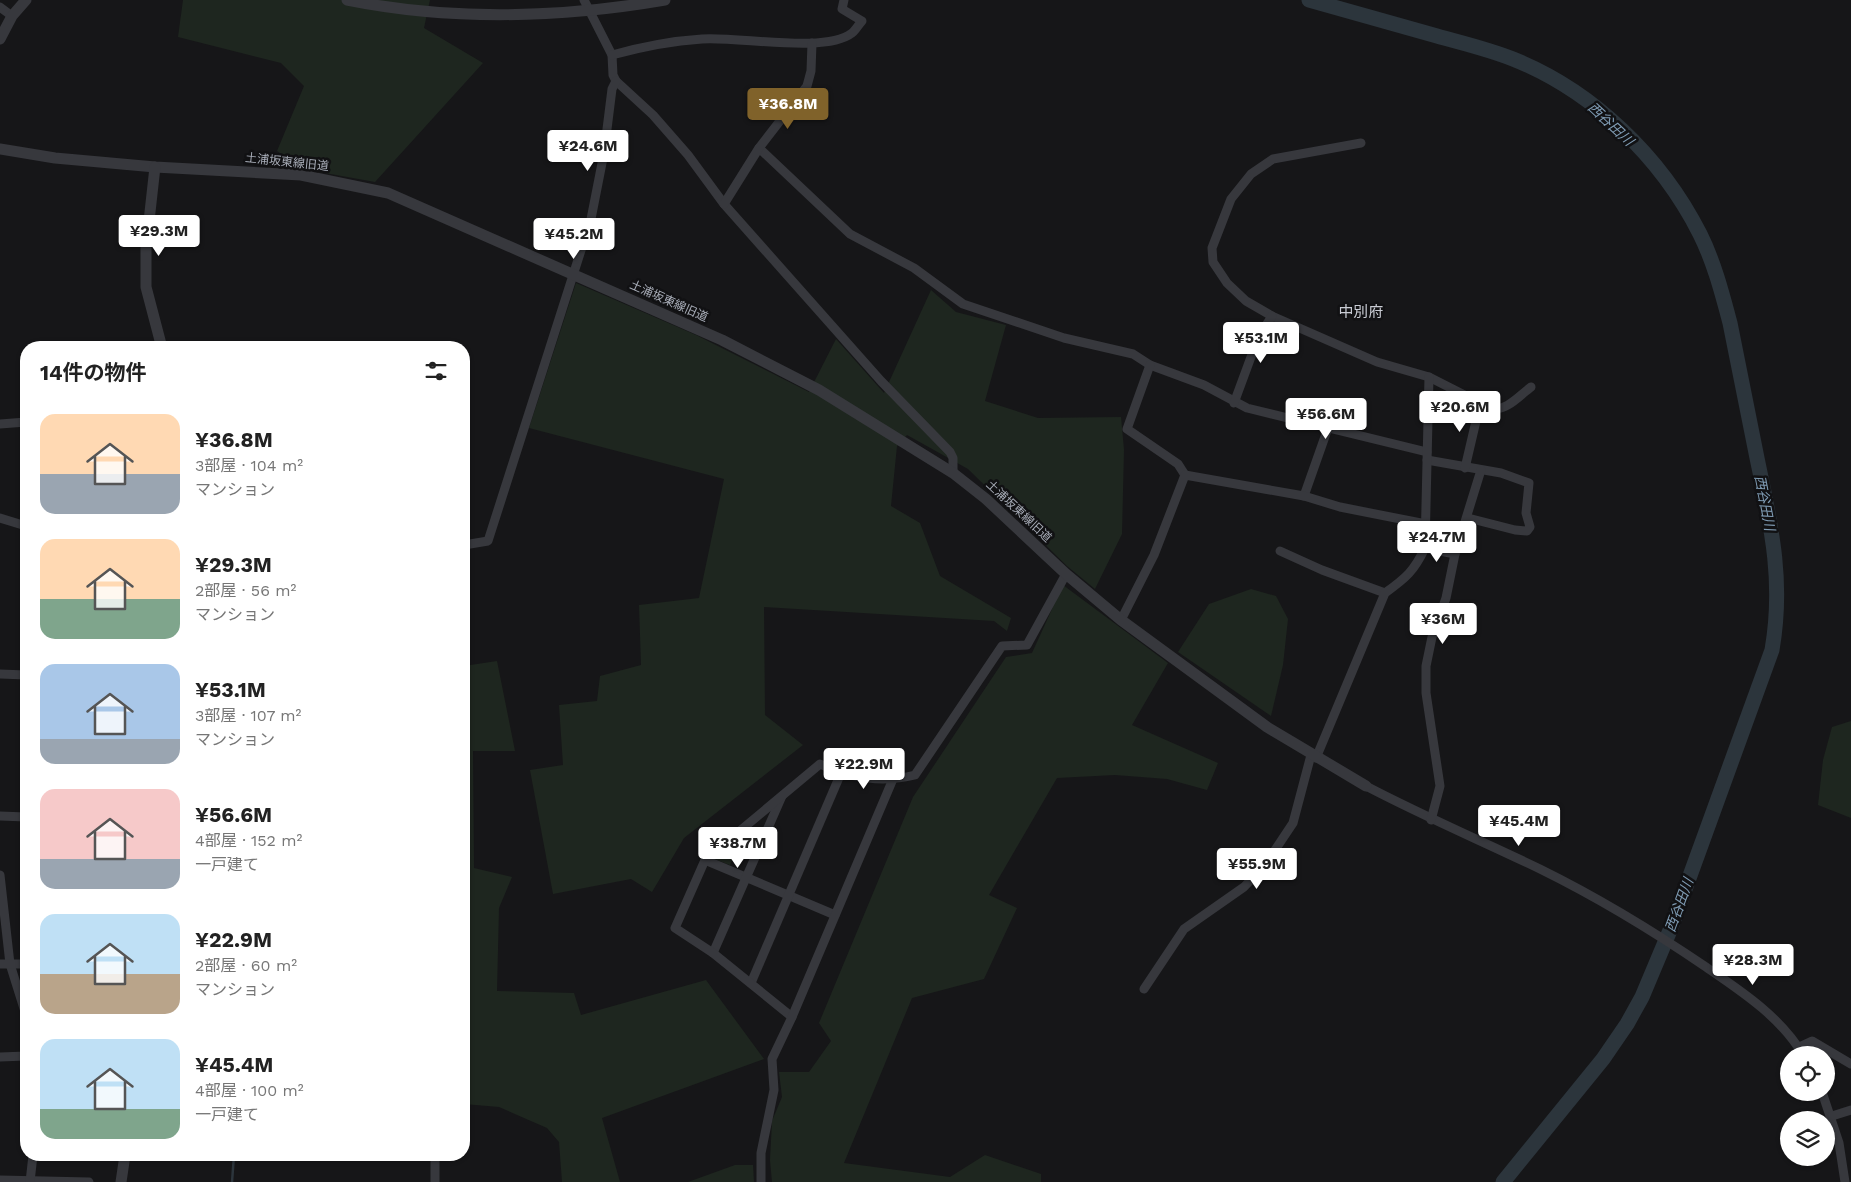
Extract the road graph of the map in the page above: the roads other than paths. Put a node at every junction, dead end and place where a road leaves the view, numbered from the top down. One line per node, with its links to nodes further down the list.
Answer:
1 (26, 0): 7 (street)
2 (347, 0): 5 (street)
3 (665, 0): 5 (street)
4 (844, 0): 9 (street)
5 (587, 5): 10 (street)
6 (0, 7): 7 (street)
7 (12, 16): 8 (street)
8 (0, 39)
9 (812, 43): 10 (street); 13 (street)
10 (612, 55): 11 (street)
11 (616, 81): 16 (street); 17 (street)
12 (1361, 144): 18 (street)
13 (760, 148): 16 (street); 20 (street)
14 (0, 149): 15 (street, 土浦坂東線旧道)
15 (155, 166): 17 (street, 土浦坂東線旧道); 19 (street)
16 (724, 204): 31 (street)
17 (573, 274): 31 (street, 土浦坂東線旧道); 38 (street)
18 (1272, 316): 21 (street); 23 (street)
19 (160, 341)
20 (1150, 365): 23 (street); 32 (street)
21 (1430, 377): 24 (street); 28 (street)
22 (1531, 386): 24 (street)
23 (1234, 403): 27 (street)
24 (1480, 404): 29 (street)
25 (20, 422): 26 (street)
26 (0, 424)
27 (1328, 428): 28 (street); 33 (street)
28 (1427, 456): 29 (street); 37 (street)
29 (1464, 468): 30 (street)
30 (1481, 470): 35 (street); 35 (street)
31 (953, 473): 42 (street, 土浦坂東線旧道)
32 (1185, 475): 33 (street); 44 (street)
33 (1304, 496): 37 (street)
34 (0, 518): 36 (street)
35 (1468, 518): 41 (street)
36 (20, 524)
37 (1426, 524): 39 (street)
38 (470, 544)
39 (1425, 548): 41 (street); 43 (street)
40 (1280, 550): 43 (street)
41 (1454, 554): 54 (street)
42 (1066, 574): 44 (street, 土浦坂東線旧道); 49 (street)
43 (1385, 593): 47 (street)
44 (1121, 620): 47 (street, 土浦坂東線旧道)
45 (0, 674): 46 (street)
46 (20, 675)
47 (1313, 757): 50 (street, 土浦坂東線旧道); 65 (street)
48 (842, 773): 49 (street); 51 (street); 58 (street)
49 (893, 779): 59 (street)
50 (1366, 786): 54 (street)
51 (783, 794): 55 (street); 57 (street)
52 (0, 816): 53 (street)
53 (20, 817)
54 (1432, 820): 68 (street)
55 (705, 860): 57 (street); 60 (street)
56 (0, 875): 62 (street)
57 (747, 878): 58 (street); 60 (street)
58 (789, 896): 59 (street); 64 (street)
59 (835, 916): 67 (street)
60 (714, 953): 64 (street)
61 (0, 964): 62 (street)
62 (10, 964): 63 (street); 66 (street)
63 (20, 964)
64 (751, 983): 67 (street)
65 (1144, 989)
66 (20, 996)
67 (792, 1017): 86 (street)
68 (1796, 1046)
69 (1806, 1046): 70 (street)
70 (1820, 1046)
71 (1835, 1055): 74 (street)
72 (20, 1056): 73 (street)
73 (0, 1057)
74 (1851, 1064)
75 (1851, 1110): 76 (street)
76 (1835, 1115)
77 (1835, 1128): 87 (street)
78 (32, 1161): 82 (street)
79 (125, 1161): 84 (street)
80 (435, 1161): 85 (street)
81 (0, 1180): 82 (street)
82 (30, 1181): 83 (street)
83 (89, 1182)
84 (121, 1182)
85 (435, 1182)
86 (760, 1182)
87 (1846, 1182)

